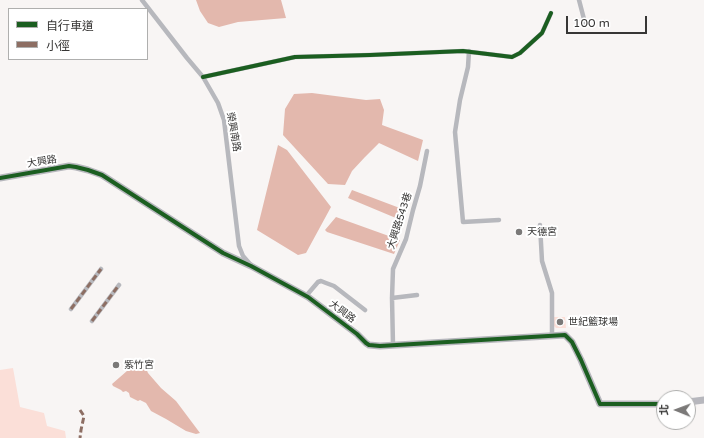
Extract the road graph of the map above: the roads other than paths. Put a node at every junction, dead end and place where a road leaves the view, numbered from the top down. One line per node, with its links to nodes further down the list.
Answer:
1 (142, 0): 6 (street, 榮興南路)
2 (579, 0): 4 (street)
3 (551, 13): 5 (street)
4 (585, 23)
5 (469, 51): 6 (street); 9 (street)
6 (203, 76): 11 (street, 榮興南路)
7 (427, 151): 16 (street, 大興路543巷)
8 (0, 178): 11 (street, 大興路)
9 (498, 220)
10 (540, 225): 20 (street)
11 (251, 266): 15 (street, 大興路)
12 (101, 269): 17 (street)
13 (118, 285): 19 (street)
14 (417, 295): 16 (street)
15 (306, 296): 18 (street); 21 (street, 大興路)
16 (392, 298): 21 (street, 大興路543巷)
17 (72, 309)
18 (365, 310)
19 (92, 322)
20 (552, 336): 21 (street, 大興路); 22 (street, 大興路)
21 (393, 345)
22 (656, 404)

